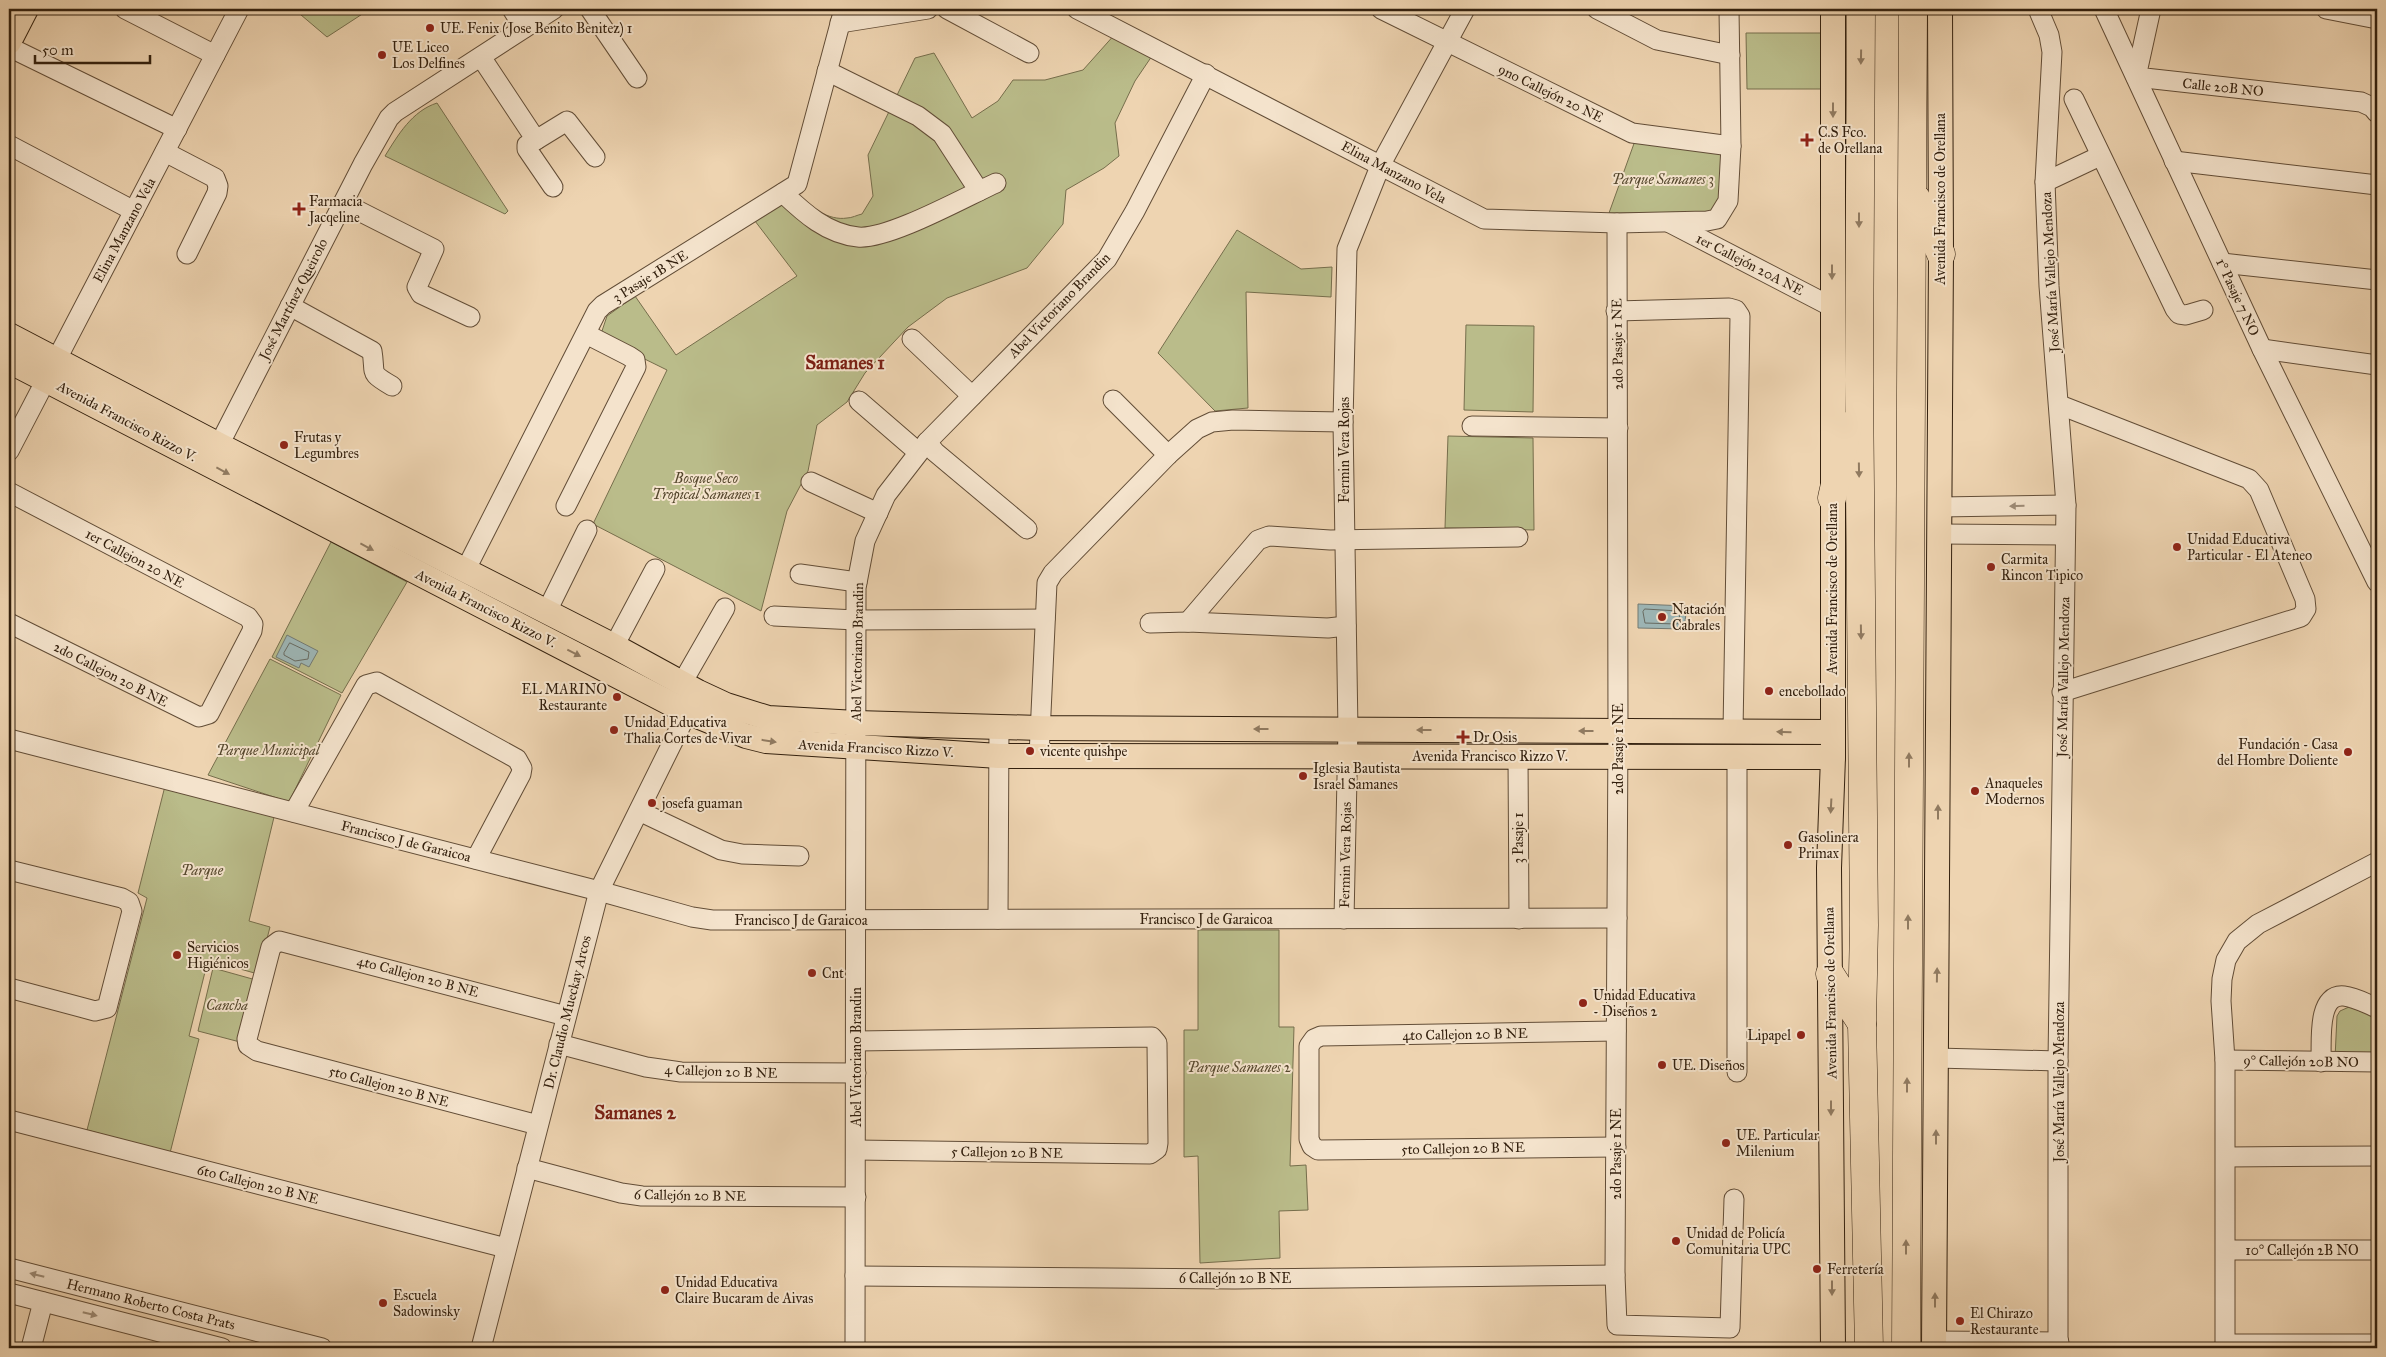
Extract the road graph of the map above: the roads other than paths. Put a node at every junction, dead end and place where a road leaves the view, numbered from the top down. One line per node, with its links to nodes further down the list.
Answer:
1 (26, 9): 25 (main road)
2 (125, 9): 29 (street)
3 (239, 9): 29 (street, Elina Manzano Vela)
4 (512, 9): 24 (street)
5 (554, 9): 24 (street, José Martínez Queirolo)
6 (590, 9): 35 (street)
7 (928, 9): 22 (street)
8 (947, 9): 28 (street)
9 (1077, 9): 33 (street, Elina Manzano Vela)
10 (1381, 9): 26 (street, 9no Callejón 20 NE)
11 (1465, 9): 26 (street, Fermin Vera Rojas)
12 (1597, 9): 30 (street)
13 (1729, 9): 30 (street)
14 (1833, 9): 61 (main road, Avenida Francisco de Orellana, one-way to 61)
15 (1861, 9): 72 (highway, Avenida Francisco de Orellana, one-way to 72)
16 (1913, 9): 50 (highway, Avenida Francisco de Orellana)
17 (1940, 9): 57 (main road, Avenida Francisco de Orellana)
18 (2038, 9): 47 (street, José María Vallejo Mendoza)
19 (2104, 9): 34 (street, 1° Pasaje 7 NO)
20 (2151, 9): 34 (street)
21 (2326, 9): 23 (street)
22 (842, 16): 32 (street, 3 Pasaje 1B NE)
23 (2377, 19)
24 (524, 28): 31 (street, José Martínez Queirolo)
25 (9, 42)
26 (1448, 43): 41 (street, 9no Callejón 20 NE); 46 (street, Fermin Vera Rojas)
27 (9, 47): 38 (street)
28 (1029, 53)
29 (215, 55): 38 (street, Elina Manzano Vela)
30 (1730, 55): 41 (street)
31 (480, 57): 39 (street); 52 (street, José Martínez Queirolo)
32 (827, 71): 51 (street, 3 Pasaje 1B NE); 51 (street)
33 (1206, 74): 46 (street, Elina Manzano Vela); 74 (street, Abel Victoriano Brandin)
34 (2136, 77): 37 (street, Calle 20B NO); 45 (street, 1° Pasaje 7 NO)
35 (637, 78)
36 (2074, 99): 43 (street)
37 (2377, 113)
38 (177, 129): 42 (street, Elina Manzano Vela)
39 (536, 140): 44 (street); 49 (street)
40 (9, 145): 53 (street)
41 (1731, 146): 54 (street, Elina Manzano Vela)
42 (165, 152): 53 (street, Elina Manzano Vela); 56 (street)
43 (2100, 156): 47 (street); 63 (street)
44 (595, 157)
45 (2174, 161): 48 (street); 58 (street, 1° Pasaje 7 NO)
46 (1381, 164): 55 (street, Elina Manzano Vela); 78 (street, Fermin Vera Rojas)
47 (2045, 182): 77 (street, José María Vallejo Mendoza)
48 (2377, 185)
49 (553, 187)
50 (1912, 191): 57 (highway); 188 (highway, Avenida Francisco de Orellana, one-way to 50)
51 (783, 193): 65 (street, 3 Pasaje 1B NE)
52 (343, 203): 60 (street, José Martínez Queirolo); 64 (street)
53 (134, 211): 71 (street, Elina Manzano Vela)
54 (1667, 222): 55 (street, Elina Manzano Vela); 61 (street, 1er Callejón 20A NE)
55 (1617, 223): 62 (street, 2do Pasaje 1 NE)
56 (188, 254)
57 (1941, 254): 90 (main road, Avenida Francisco de Orellana)
58 (2222, 263): 59 (street); 68 (street, 1° Pasaje 7 NO)
59 (2377, 280)
60 (290, 306): 73 (street); 81 (street, José Martínez Queirolo)
61 (1832, 307): 87 (main road, Avenida Francisco de Orellana)
62 (1616, 310): 80 (street, 2do Pasaje 1 NE); 120 (street)
63 (2203, 310)
64 (470, 317)
65 (586, 334): 89 (street); 99 (street, 3 Pasaje 1B NE)
66 (9, 335): 71 (main road, Avenida Francisco Rizzo V.)
67 (912, 339): 74 (street)
68 (2262, 349): 70 (street); 102 (street, 1° Pasaje 7 NO)
69 (9, 361): 71 (main road, Avenida Francisco Rizzo V.)
70 (2377, 365)
71 (51, 369): 81 (main road, Avenida Francisco Rizzo V.); 83 (street, Elina Manzano Vela); 114 (main road, Avenida Francisco Rizzo V., one-way to 114)
72 (1858, 381): 87 (highway); 147 (highway, Avenida Francisco de Orellana, one-way to 147)
73 (392, 386)
74 (972, 396): 82 (street, Abel Victoriano Brandin)
75 (1113, 400): 84 (street)
76 (859, 401): 82 (street)
77 (2060, 405): 88 (street, José María Vallejo Mendoza); 113 (street)
78 (1343, 422): 84 (street); 97 (street, Fermin Vera Rojas)
79 (1472, 426): 80 (street)
80 (1618, 428): 119 (street, 2do Pasaje 1 NE)
81 (219, 445): 99 (main road, Avenida Francisco Rizzo V.)
82 (922, 447): 91 (street, Abel Victoriano Brandin); 92 (street)
83 (9, 452)
84 (1168, 455): 106 (street)
85 (811, 482): 91 (street)
86 (9, 492): 115 (street, 1er Callejon 20 NE)
87 (1832, 498): 121 (main road, Avenida Francisco de Orellana)
88 (2066, 505): 90 (street, one-way to 90); 95 (street, José María Vallejo Mendoza)
89 (566, 506)
90 (1940, 507): 94 (main road, Avenida Francisco de Orellana)
91 (878, 512): 101 (street, Abel Victoriano Brandin)
92 (1027, 529)
93 (587, 530): 104 (street)
94 (1940, 534): 95 (street); 152 (main road, Avenida Francisco de Orellana, one-way to 94)
95 (2065, 535): 113 (street, José María Vallejo Mendoza)
96 (1518, 536): 97 (street)
97 (1344, 539): 109 (street); 111 (street, Fermin Vera Rojas)
98 (655, 569): 112 (street)
99 (465, 571): 104 (main road, Avenida Francisco Rizzo V.)
100 (800, 574): 101 (street)
101 (857, 582): 107 (street, Abel Victoriano Brandin)
102 (2377, 582)
103 (725, 608): 114 (street, Dr. Claudio Mueckay Arcos)
104 (547, 611): 112 (main road, Avenida Francisco Rizzo V.)
105 (774, 616): 107 (street)
106 (1045, 618): 107 (street); 117 (street)
107 (856, 620): 122 (street, Abel Victoriano Brandin)
108 (9, 622): 115 (street, 2do Callejon 20 B NE)
109 (1188, 622): 110 (street); 111 (street)
110 (1150, 623)
111 (1346, 626): 118 (street, Fermin Vera Rojas)
112 (614, 646): 114 (main road, Avenida Francisco Rizzo V.)
113 (2062, 692): 154 (street, José María Vallejo Mendoza)
114 (689, 696): 122 (main road, Avenida Francisco Rizzo V.); 131 (street, Dr. Claudio Mueckay Arcos)
115 (211, 710)
116 (999, 727): 117 (main road, Avenida Francisco Rizzo V.); 122 (main road, Avenida Francisco Rizzo V.); 124 (street)
117 (1040, 728): 118 (main road, Avenida Francisco Rizzo V., one-way to 117); 125 (street)
118 (1348, 730): 119 (main road, Avenida Francisco Rizzo V., one-way to 118); 126 (street, Fermin Vera Rojas)
119 (1618, 731): 120 (main road, Avenida Francisco Rizzo V.); 128 (street, 2do Pasaje 1 NE)
120 (1733, 731): 121 (main road, Avenida Francisco Rizzo V., one-way to 120)
121 (1832, 732): 130 (main road, Avenida Francisco de Orellana)
122 (856, 734): 124 (main road, Avenida Francisco Rizzo V.); 142 (street, Abel Victoriano Brandin)
123 (9, 739): 132 (street, Francisco J de Garaicoa)
124 (999, 756): 125 (main road, Avenida Francisco Rizzo V.); 139 (street)
125 (1039, 756): 126 (main road, Avenida Francisco Rizzo V.)
126 (1346, 756): 127 (main road, Avenida Francisco Rizzo V.); 140 (street, Fermin Vera Rojas)
127 (1518, 756): 128 (main road, Avenida Francisco Rizzo V.); 141 (street, 3 Pasaje 1)
128 (1618, 756): 129 (main road, Avenida Francisco Rizzo V.); 138 (street, 2do Pasaje 1 NE)
129 (1737, 756): 130 (main road, Avenida Francisco Rizzo V.); 157 (street)
130 (1833, 757): 143 (main road, Avenida Francisco de Orellana, one-way to 143)
131 (639, 811): 133 (street); 137 (street, Dr. Claudio Mueckay Arcos)
132 (294, 812): 134 (street, Francisco J de Garaicoa); 134 (street)
133 (798, 856)
134 (476, 859): 137 (street, Francisco J de Garaicoa)
135 (2377, 862): 153 (street)
136 (9, 870): 144 (street)
137 (599, 891): 142 (street, Francisco J de Garaicoa); 146 (street, Dr. Claudio Mueckay Arcos)
138 (1617, 918): 141 (street, Francisco J de Garaicoa); 148 (street, 2do Pasaje 1 NE)
139 (998, 919): 140 (street, Francisco J de Garaicoa); 142 (street, Francisco J de Garaicoa)
140 (1344, 919): 141 (street, Francisco J de Garaicoa)
141 (1519, 919)
142 (856, 920): 150 (street, Abel Victoriano Brandin)
143 (1830, 974): 147 (highway); 186 (main road, Avenida Francisco de Orellana, one-way to 186)
144 (9, 988)
145 (2377, 1008): 155 (street)
146 (566, 1016): 149 (street, 4to Callejon 20 B NE); 151 (street, Dr. Claudio Mueckay Arcos)
147 (1862, 1024): 187 (highway, Avenida Francisco de Orellana)
148 (1616, 1031): 161 (street, 4to Callejon 20 B NE); 162 (street, 2do Pasaje 1 NE)
149 (248, 1039): 160 (street, 5to Callejon 20 B NE)
150 (856, 1041): 158 (street, Abel Victoriano Brandin); 163 (street, 5 Callejon 20 B NE)
151 (559, 1044): 158 (street, 4 Callejon 20 B NE); 160 (street, Dr. Claudio Mueckay Arcos)
152 (1936, 1058): 154 (street); 178 (main road, Avenida Francisco de Orellana, one-way to 152)
153 (2225, 1060): 155 (street, 9° Callejón 20B NO); 165 (street)
154 (2058, 1061): 179 (street, José María Vallejo Mendoza)
155 (2321, 1062): 156 (street, 9° Callejón 20B NO)
156 (2377, 1062)
157 (1737, 1072)
158 (856, 1073): 163 (street, Abel Victoriano Brandin)
159 (9, 1120): 169 (street, 6to Callejon 20 B NE)
160 (538, 1125): 166 (street, Dr. Claudio Mueckay Arcos)
161 (1312, 1146): 162 (street, 5to Callejon 20 B NE)
162 (1616, 1147): 174 (street, 2do Pasaje 1 NE)
163 (856, 1150): 167 (street, Abel Victoriano Brandin)
164 (2377, 1156): 165 (street)
165 (2226, 1157): 170 (street)
166 (527, 1168): 167 (street, 6 Callejón 20 B NE); 169 (street, Dr. Claudio Mueckay Arcos)
167 (856, 1197): 173 (street, Abel Victoriano Brandin)
168 (1734, 1199): 174 (street, 2do Pasaje 1 NE)
169 (506, 1248): 184 (street, Dr. Claudio Mueckay Arcos)
170 (2226, 1250): 171 (street, 10° Callejón 2B NO); 180 (street)
171 (2377, 1250)
172 (9, 1268): 183 (street, Hermano Roberto Costa Prats, one-way to 172)
173 (855, 1276): 174 (street, 6 Callejón 20 B NE); 185 (street, Abel Victoriano Brandin)
174 (1615, 1276)
175 (9, 1293): 176 (street, Hermano Roberto Costa Prats)
176 (43, 1302): 181 (street); 182 (street, Hermano Roberto Costa Prats, one-way to 182)
177 (2377, 1344): 180 (street)
178 (1934, 1345): 179 (street)
179 (2058, 1345)
180 (2225, 1346)
181 (30, 1348)
182 (222, 1348)
183 (322, 1348)
184 (481, 1348)
185 (855, 1348)
186 (1833, 1348)
187 (1869, 1348)
188 (1906, 1348)

